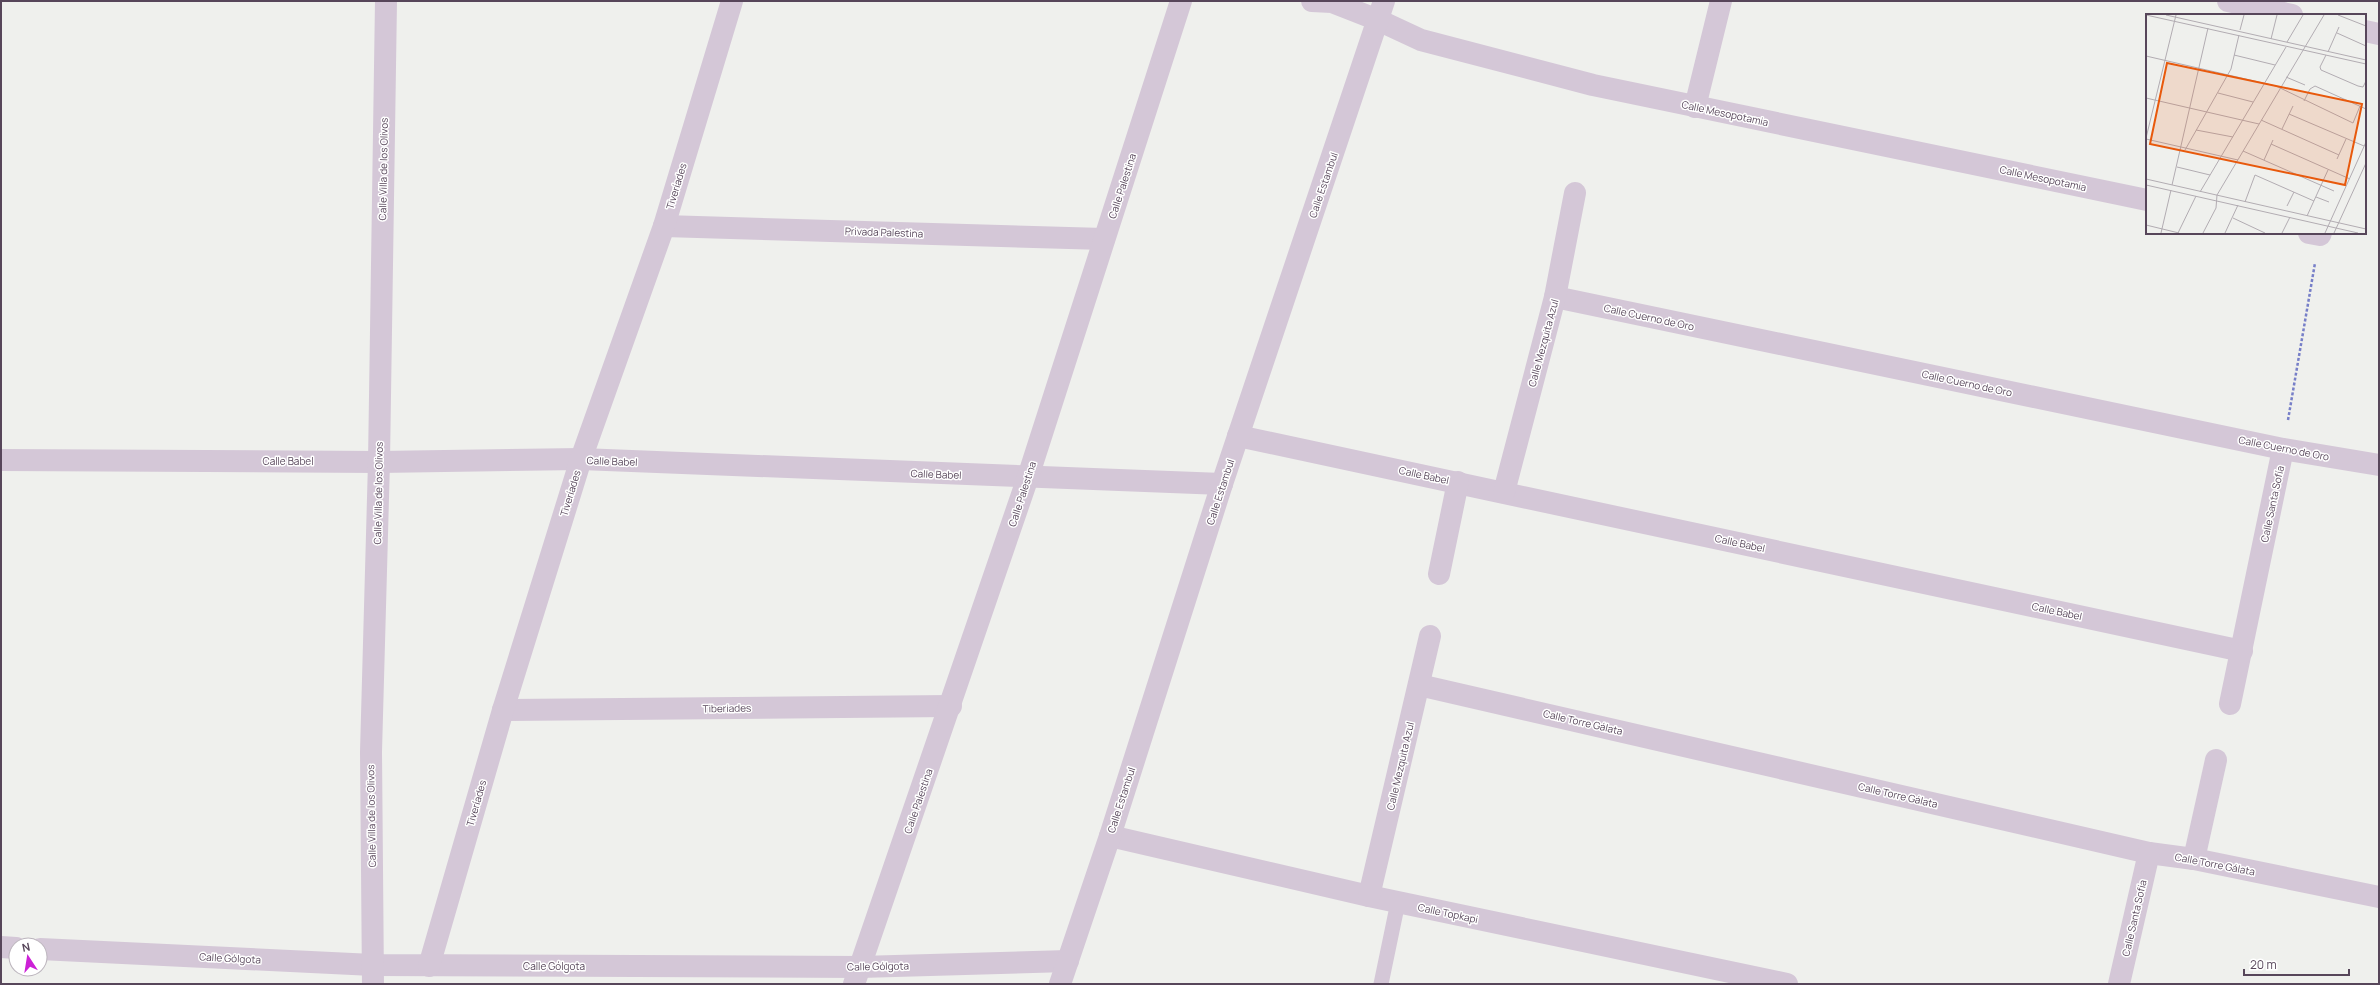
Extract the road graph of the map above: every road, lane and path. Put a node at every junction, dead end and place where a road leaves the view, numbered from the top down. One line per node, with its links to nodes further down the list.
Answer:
1 (386, 1): 22 (street, Calle Villa de los Olivos)
2 (732, 1): 14 (street, Tiveríades)
3 (1181, 1): 16 (street, Calle Palestina)
4 (1312, 1): 7 (street, Calle Mesopotamia)
5 (1721, 1): 11 (street)
6 (2228, 1): 8 (street)
7 (1381, 11): 11 (street, Calle Mesopotamia); 18 (street, Calle Estambul)
8 (2287, 14)
9 (2366, 31): 10 (street)
10 (2379, 34)
11 (1695, 107): 13 (street, Calle Mesopotamia)
12 (1575, 193): 17 (street, Calle Mezquita Azul)
13 (2146, 200)
14 (664, 226): 16 (street, Privada Palestina); 20 (street, Tiveríades)
15 (2316, 234): 19 (path)
16 (1104, 239): 24 (street, Calle Palestina)
17 (1555, 297): 19 (street, Calle Cuerno de Oro); 27 (street, Calle Mezquita Azul)
18 (1238, 436): 25 (street, Calle Babel); 26 (street, Calle Estambul)
19 (2284, 449): 23 (street, Calle Cuerno de Oro); 30 (street, Calle Santa Sofía)
20 (581, 459): 22 (street, Calle Babel); 24 (street, Calle Babel); 34 (street, Tiveríades)
21 (1, 460): 22 (street, Calle Babel)
22 (379, 462): 45 (street, Calle Villa de los Olivos)
23 (2379, 465)
24 (1028, 477): 26 (street, Calle Babel); 33 (street, Calle Palestina)
25 (1458, 482): 27 (street, Calle Babel); 28 (street)
26 (1222, 484): 36 (street, Calle Estambul)
27 (1504, 492): 30 (street, Calle Babel)
28 (1439, 574)
29 (1430, 636): 31 (street, Calle Mezquita Azul)
30 (2242, 651): 32 (street, Calle Santa Sofía)
31 (1419, 685): 37 (street, Calle Torre Gálata); 39 (street, Calle Mezquita Azul)
32 (2230, 704)
33 (951, 706): 34 (street, Tiberiades); 46 (street, Calle Palestina)
34 (503, 710): 44 (street, Tiveríades)
35 (2216, 760): 38 (street)
36 (1110, 836): 39 (street, Calle Topkapi); 43 (street, Calle Estambul)
37 (2149, 853): 38 (street, Calle Torre Gálata); 50 (street, Calle Santa Sofía)
38 (2194, 859): 40 (street, Calle Torre Gálata)
39 (1369, 896): 41 (street, Calle Topkapi)
40 (2379, 897)
41 (1398, 902): 48 (lane); 49 (street, Calle Topkapi)
42 (48, 950): 45 (street, Calle Gólgota)
43 (1068, 961): 46 (street, Calle Gólgota); 47 (street, Calle Estambul)
44 (429, 966): 45 (street, Calle Gólgota); 46 (street, Calle Gólgota)
45 (373, 975)
46 (857, 976)
47 (1060, 984)
48 (1381, 984)
49 (1787, 984)
50 (2119, 984)

